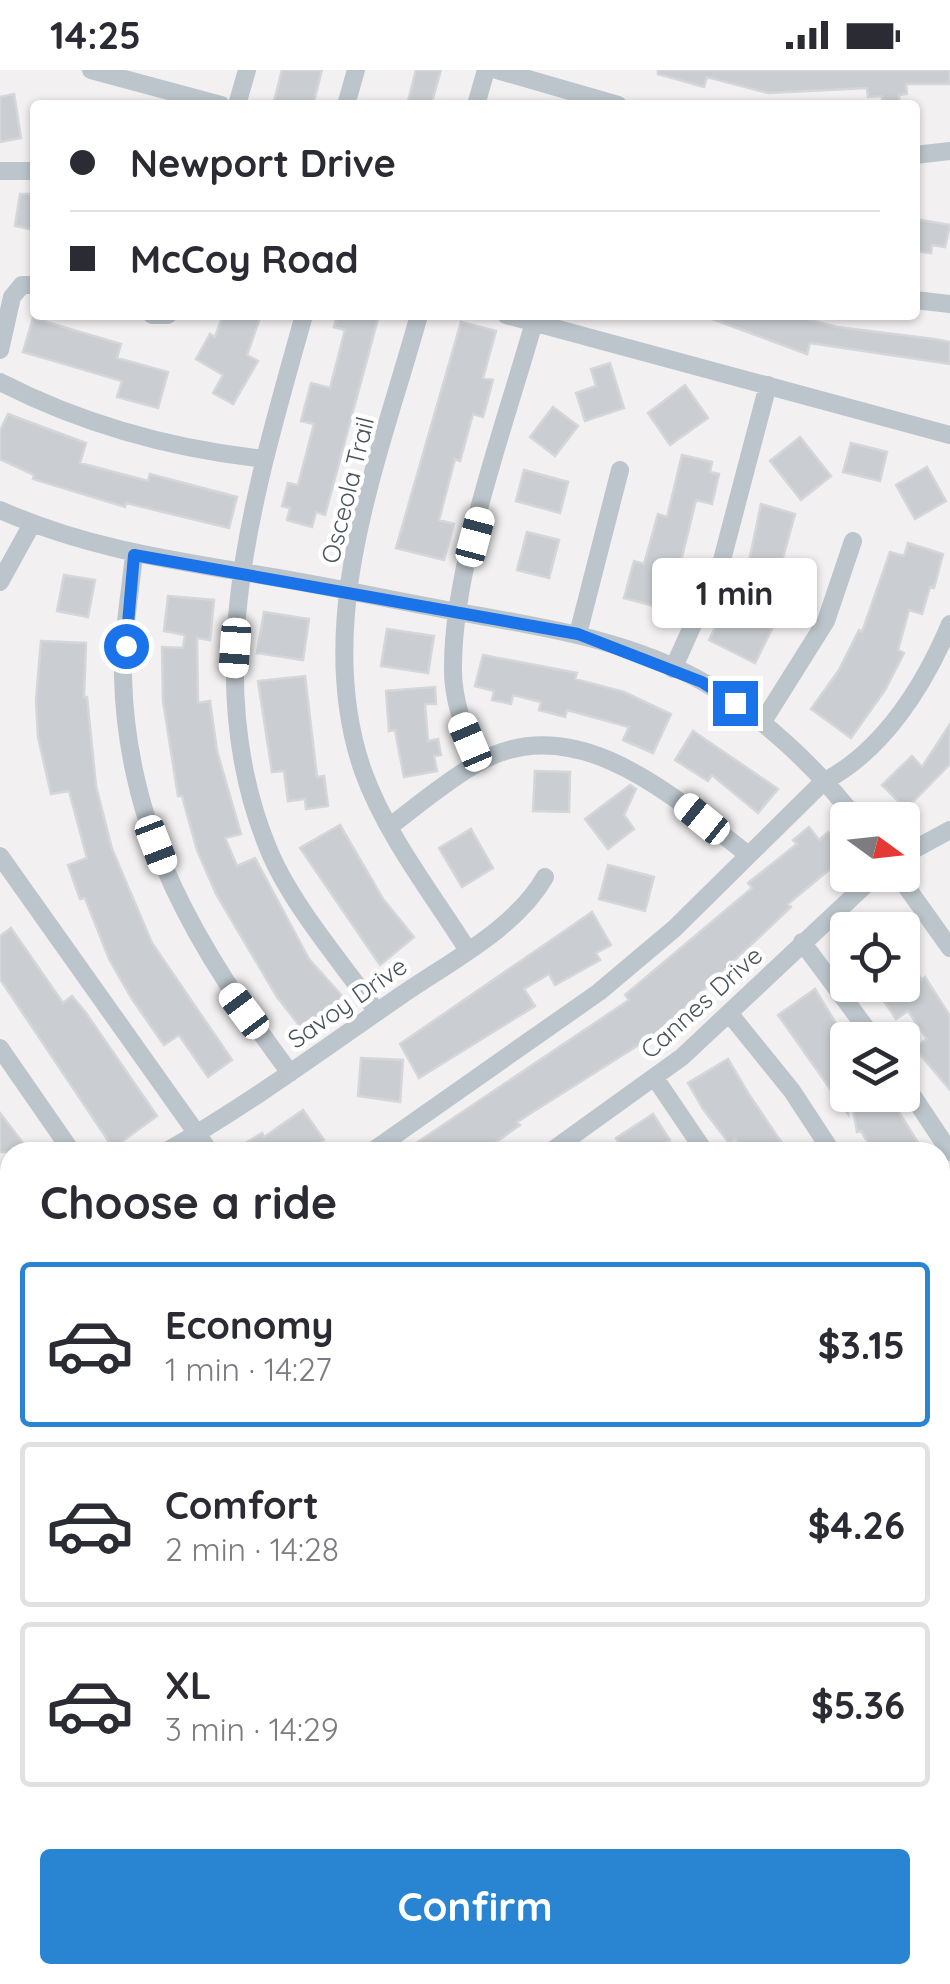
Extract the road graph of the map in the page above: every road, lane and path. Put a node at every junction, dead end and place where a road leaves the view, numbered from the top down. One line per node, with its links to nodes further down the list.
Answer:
1 (90, 70): 6 (street)
2 (247, 70): 7 (street)
3 (356, 70): 8 (street)
4 (486, 70): 9 (street)
5 (497, 70): 10 (street)
6 (202, 100)
7 (239, 100)
8 (347, 100)
9 (477, 100)
10 (601, 100)
11 (950, 151): 12 (street)
12 (920, 154)
13 (0, 171): 14 (street)
14 (30, 171)
15 (30, 285): 22 (street)
16 (920, 301): 17 (street)
17 (950, 304)
18 (303, 320): 26 (street)
19 (418, 320): 34 (street, Osceola Trail)
20 (526, 320): 21 (street)
21 (534, 322): 24 (street); 35 (street)
22 (0, 350)
23 (0, 382): 26 (street)
24 (768, 385): 25 (street); 38 (street)
25 (950, 436)
26 (265, 460): 32 (street)
27 (620, 470): 37 (street)
28 (0, 510): 29 (street)
29 (32, 524): 31 (street); 33 (street)
30 (853, 541): 39 (street)
31 (134, 555): 32 (street); 58 (street)
32 (240, 571): 34 (street); 54 (street)
33 (0, 582)
34 (347, 591): 35 (street); 43 (street, Osceola Trail)
35 (460, 612): 37 (street); 40 (street)
36 (950, 624): 41 (street)
37 (578, 634): 38 (street)
38 (673, 669): 39 (street)
39 (762, 723): 41 (street)
40 (478, 762): 43 (street); 46 (street)
41 (822, 782): 42 (street); 46 (street)
42 (840, 802)
43 (389, 827): 53 (street, Osceola Trail)
44 (950, 830): 45 (street)
45 (920, 846)
46 (747, 854): 65 (street)
47 (0, 856): 61 (street)
48 (545, 877): 53 (street, Savoy Drive)
49 (857, 892): 51 (street, Cannes Drive)
50 (910, 892): 52 (street)
51 (802, 942): 55 (street, Cannes Drive); 56 (street)
52 (950, 948)
53 (467, 949): 54 (street, Savoy Drive)
54 (377, 1012): 58 (street, Savoy Drive)
55 (729, 1013): 59 (street, Cannes Drive); 68 (street)
56 (862, 1022)
57 (0, 1048): 62 (street)
58 (290, 1072): 61 (street, Savoy Drive)
59 (655, 1078): 66 (street, Cannes Drive); 67 (street)
60 (920, 1107): 69 (street)
61 (197, 1134): 63 (street, Savoy Drive); 64 (street)
62 (65, 1142)
63 (182, 1142)
64 (203, 1142)
65 (386, 1142)
66 (580, 1142)
67 (698, 1142)
68 (825, 1142)
69 (943, 1142)

